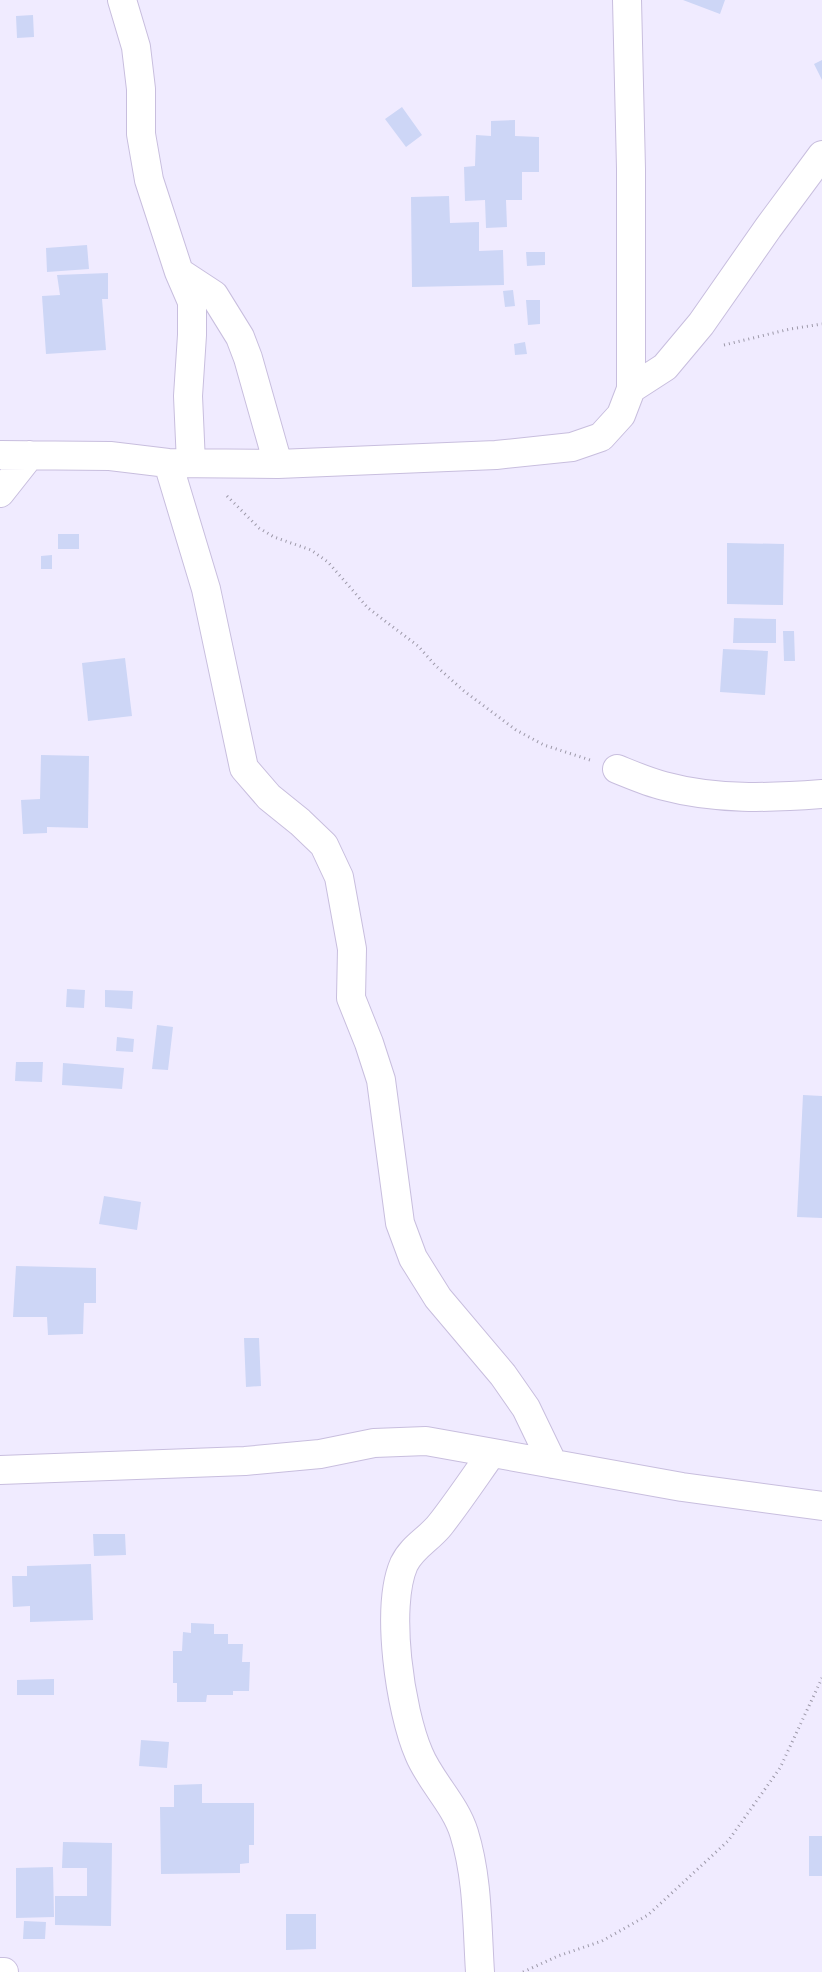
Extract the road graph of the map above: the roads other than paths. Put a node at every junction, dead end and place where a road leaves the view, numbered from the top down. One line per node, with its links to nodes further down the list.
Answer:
1 (122, 0): 4 (street)
2 (627, 0): 5 (street)
3 (822, 155): 5 (street)
4 (179, 272): 8 (street); 9 (street)
5 (631, 389): 9 (street)
6 (0, 455): 7 (street)
7 (30, 455): 8 (street); 10 (street)
8 (189, 463): 9 (street); 14 (street)
9 (278, 464)
10 (0, 493)
11 (616, 769): 12 (street)
12 (822, 794)
13 (491, 1454): 14 (street); 15 (street); 19 (street)
14 (553, 1464): 16 (street)
15 (0, 1470)
16 (822, 1506)
17 (0, 1972): 18 (street)
18 (4, 1972)
19 (480, 1972)

